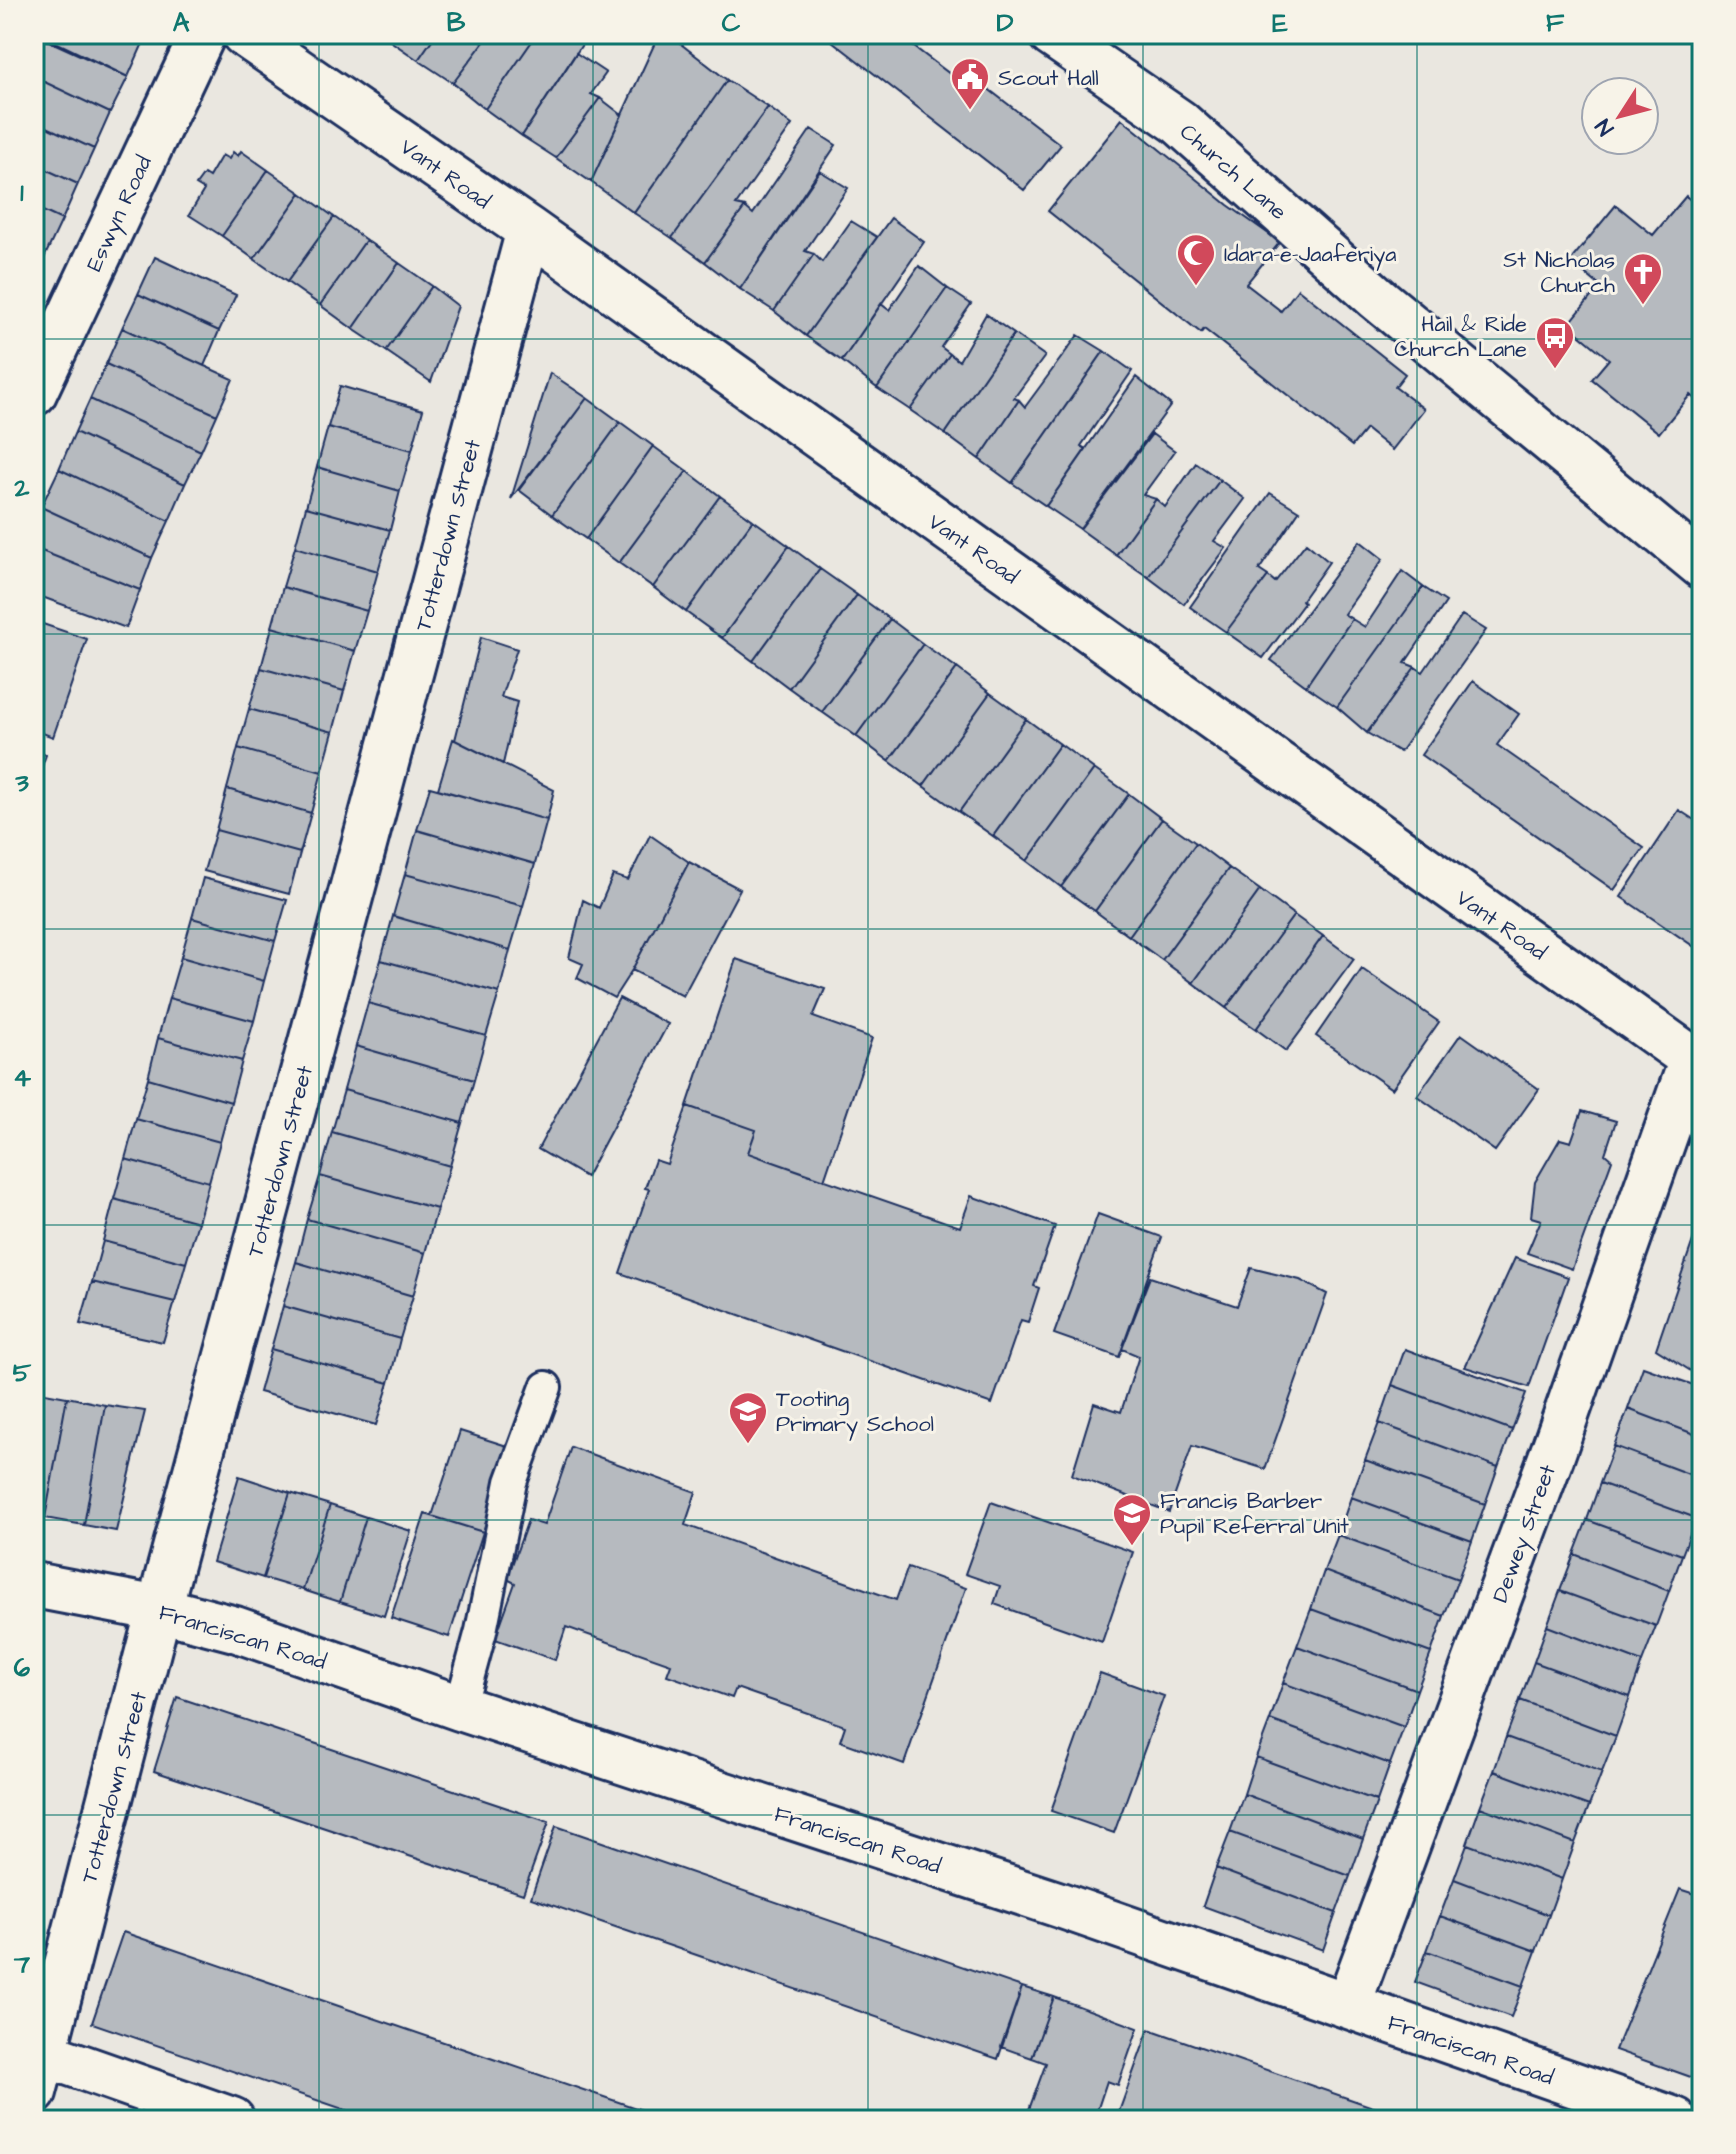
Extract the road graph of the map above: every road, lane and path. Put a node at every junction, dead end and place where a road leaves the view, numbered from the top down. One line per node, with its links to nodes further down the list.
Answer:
1 (203, 34): 5 (street, Eswyn Road)
2 (244, 34): 4 (street, Vant Road)
3 (1051, 34): 6 (street, Church Lane)
4 (529, 230): 7 (street, Vant Road); 10 (street, Totterdown Street)
5 (34, 393)
6 (1702, 566)
7 (1697, 1062): 12 (street, Dewey Street)
8 (546, 1387): 11 (lane)
9 (34, 1585): 10 (street, Franciscan Road)
10 (159, 1609): 11 (street, Franciscan Road); 13 (street, Totterdown Street)
11 (460, 1708): 12 (street, Franciscan Road)
12 (1348, 2005): 15 (street, Franciscan Road)
13 (39, 2073): 14 (street)
14 (232, 2120)
15 (1675, 2120)

